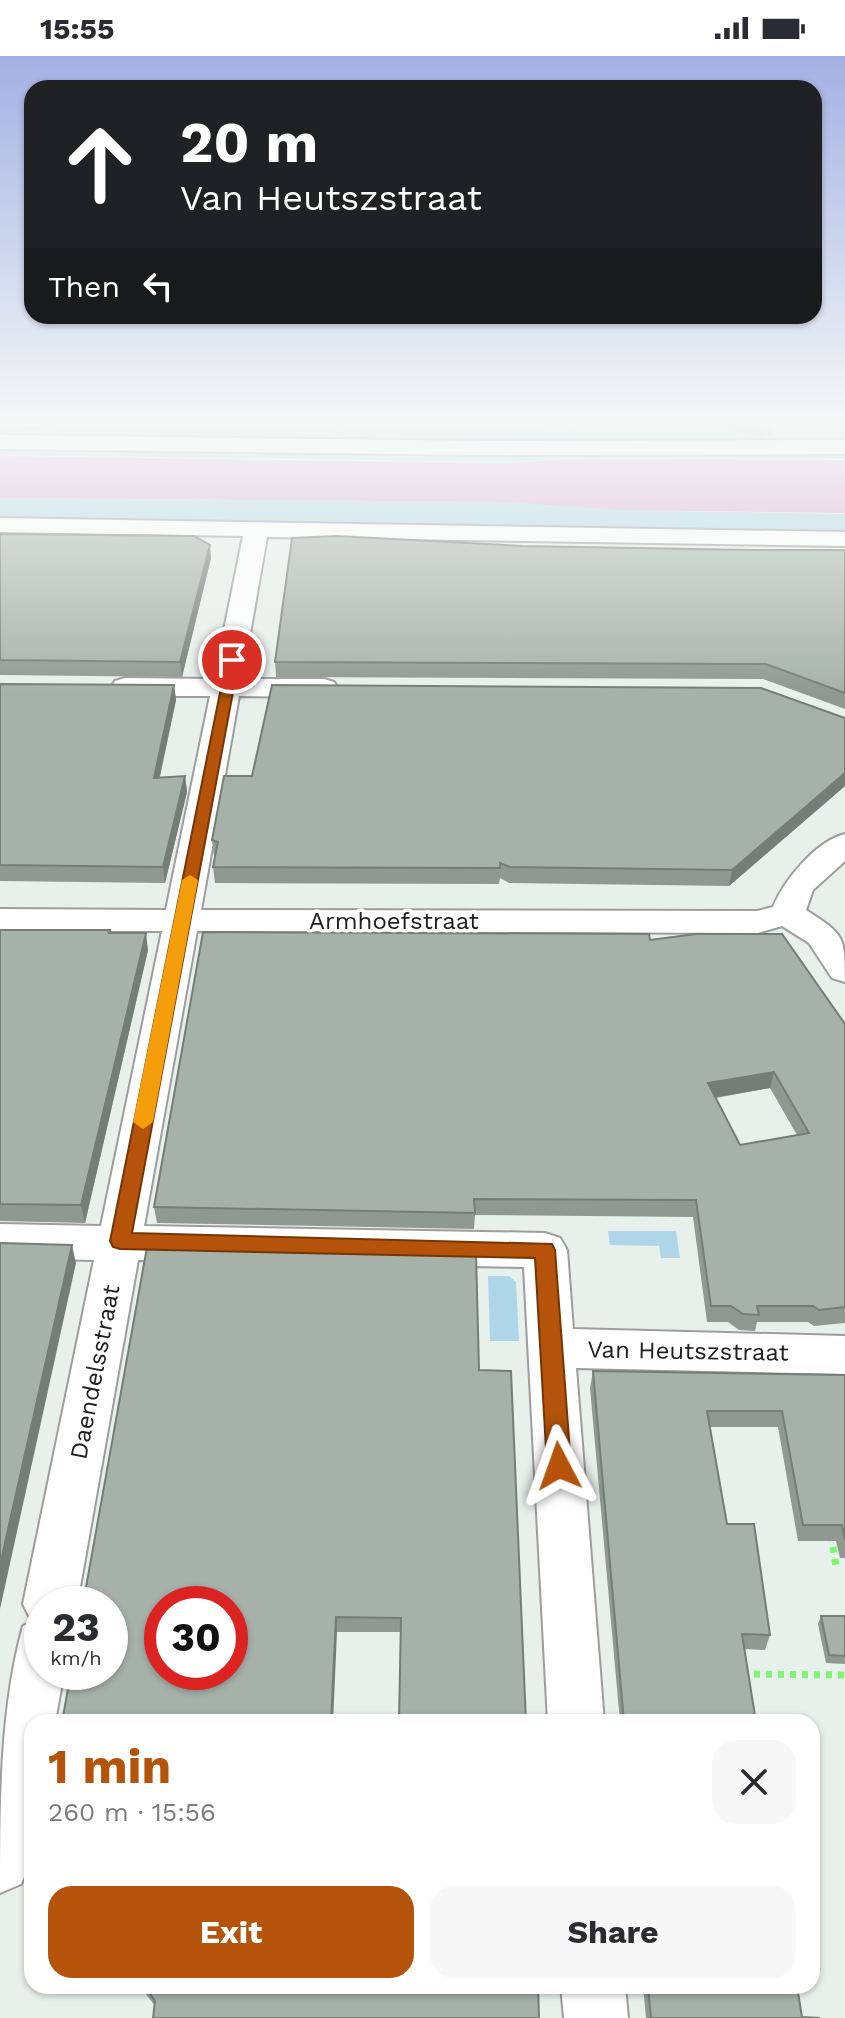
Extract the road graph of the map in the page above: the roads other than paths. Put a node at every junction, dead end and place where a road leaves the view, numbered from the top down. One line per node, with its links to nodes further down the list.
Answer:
1 (0, 525): 2 (street)
2 (257, 527): 3 (street); 5 (street, Daendelsstraat)
3 (845, 539)
4 (91, 687): 5 (street)
5 (227, 687): 6 (street); 10 (street, Daendelsstraat)
6 (344, 688)
7 (845, 844): 8 (street)
8 (787, 914): 10 (street, Armhoefstraat); 11 (street)
9 (0, 920): 10 (street, Armhoefstraat)
10 (182, 921): 13 (street, Daendelsstraat)
11 (845, 970)
12 (0, 1241): 13 (street)
13 (120, 1241): 14 (street); 16 (street, Daendelsstraat)
14 (551, 1348): 15 (street, Van Heutszstraat); 19 (street)
15 (845, 1355)
16 (53, 1586)
17 (33, 1690): 18 (street)
18 (29, 1714)
19 (575, 1714)
20 (24, 1738): 21 (street)
21 (0, 1863)
22 (594, 1994): 23 (street)
23 (596, 2018)

